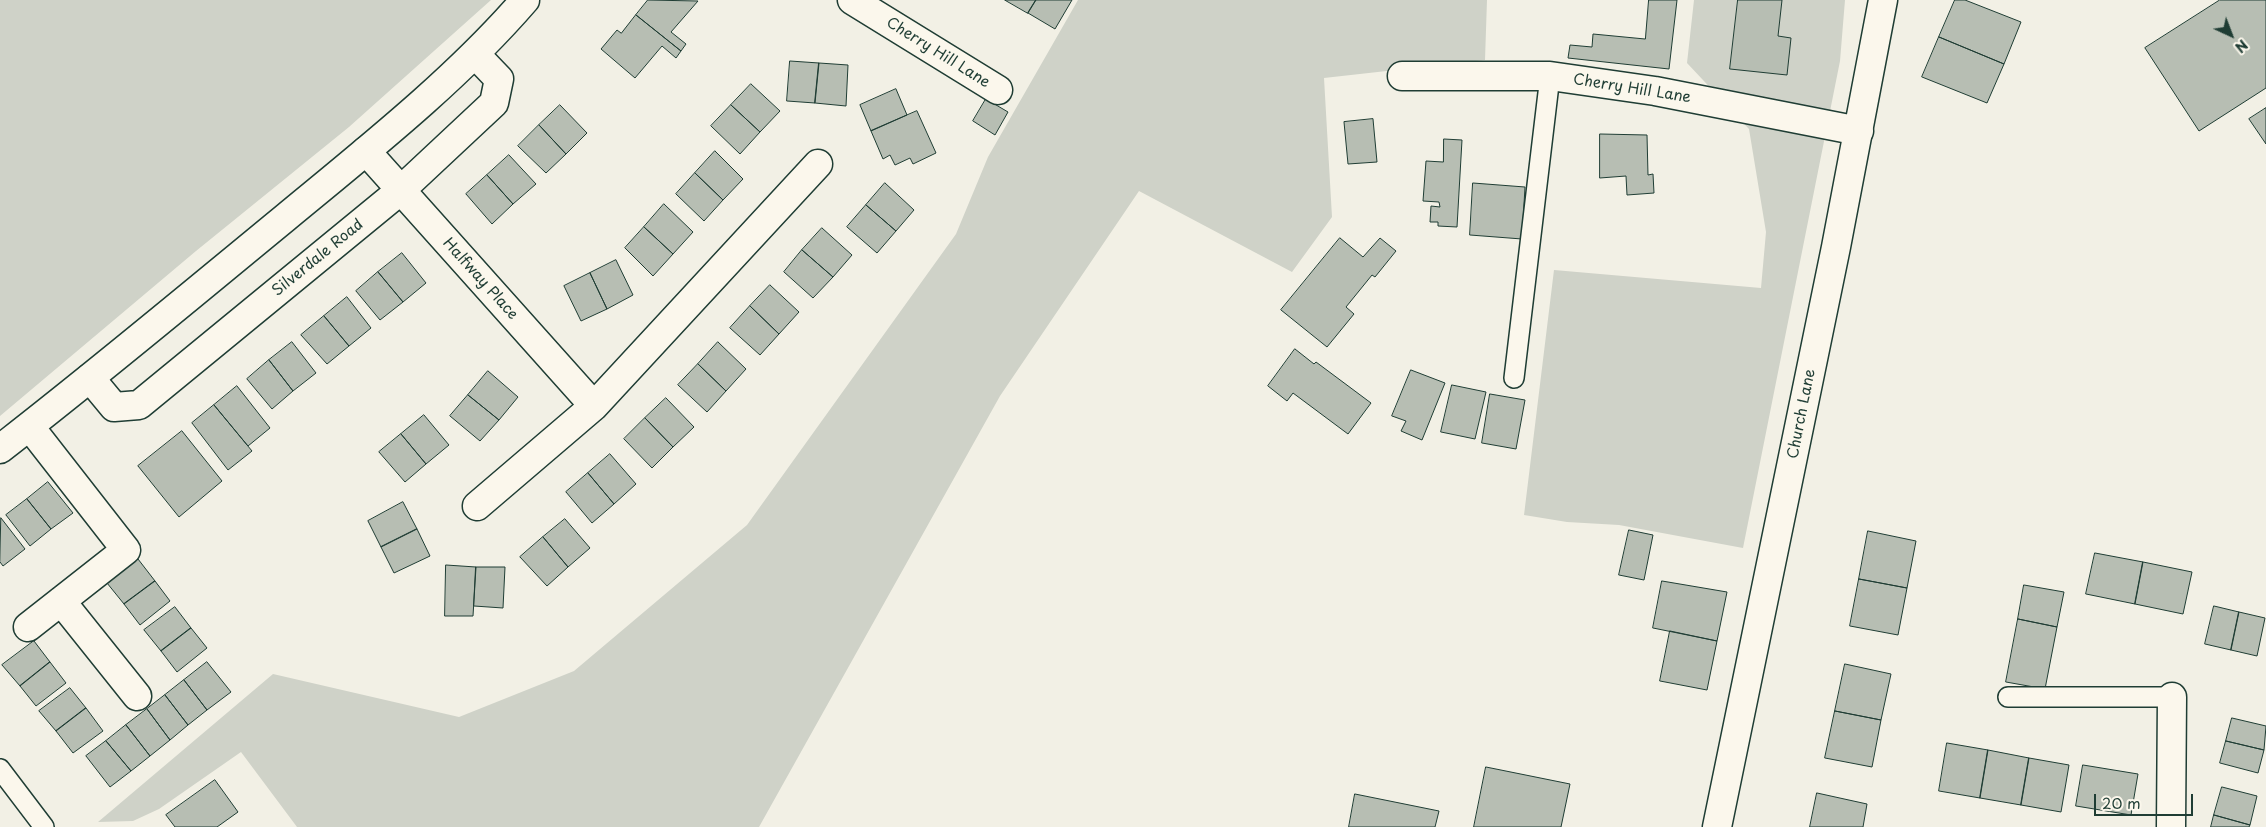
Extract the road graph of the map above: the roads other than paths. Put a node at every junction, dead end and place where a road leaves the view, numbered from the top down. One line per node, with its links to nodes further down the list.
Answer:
1 (526, 0): 4 (street)
2 (852, 0): 7 (street, Cherry Hill Lane)
3 (1883, 0): 8 (street, Church Lane)
4 (474, 54): 9 (street); 11 (street, Silverdale Road)
5 (1402, 76): 6 (street, Cherry Hill Lane)
6 (1550, 76): 8 (street, Cherry Hill Lane); 13 (lane)
7 (998, 90)
8 (1859, 131): 25 (street, Church Lane)
9 (366, 151): 11 (street, Halfway Place); 12 (street)
10 (818, 164): 14 (street)
11 (401, 190): 12 (street, Silverdale Road); 14 (street, Halfway Place)
12 (90, 378): 15 (street)
13 (1514, 378)
14 (594, 406): 17 (street)
15 (30, 426): 16 (street); 18 (street)
16 (0, 450)
17 (477, 506)
18 (61, 601): 19 (street); 20 (street)
19 (28, 627)
20 (136, 696)
21 (2008, 697): 22 (lane)
22 (2172, 697): 26 (street)
23 (3, 782): 24 (lane)
24 (44, 827)
25 (1717, 827)
26 (2171, 827)

